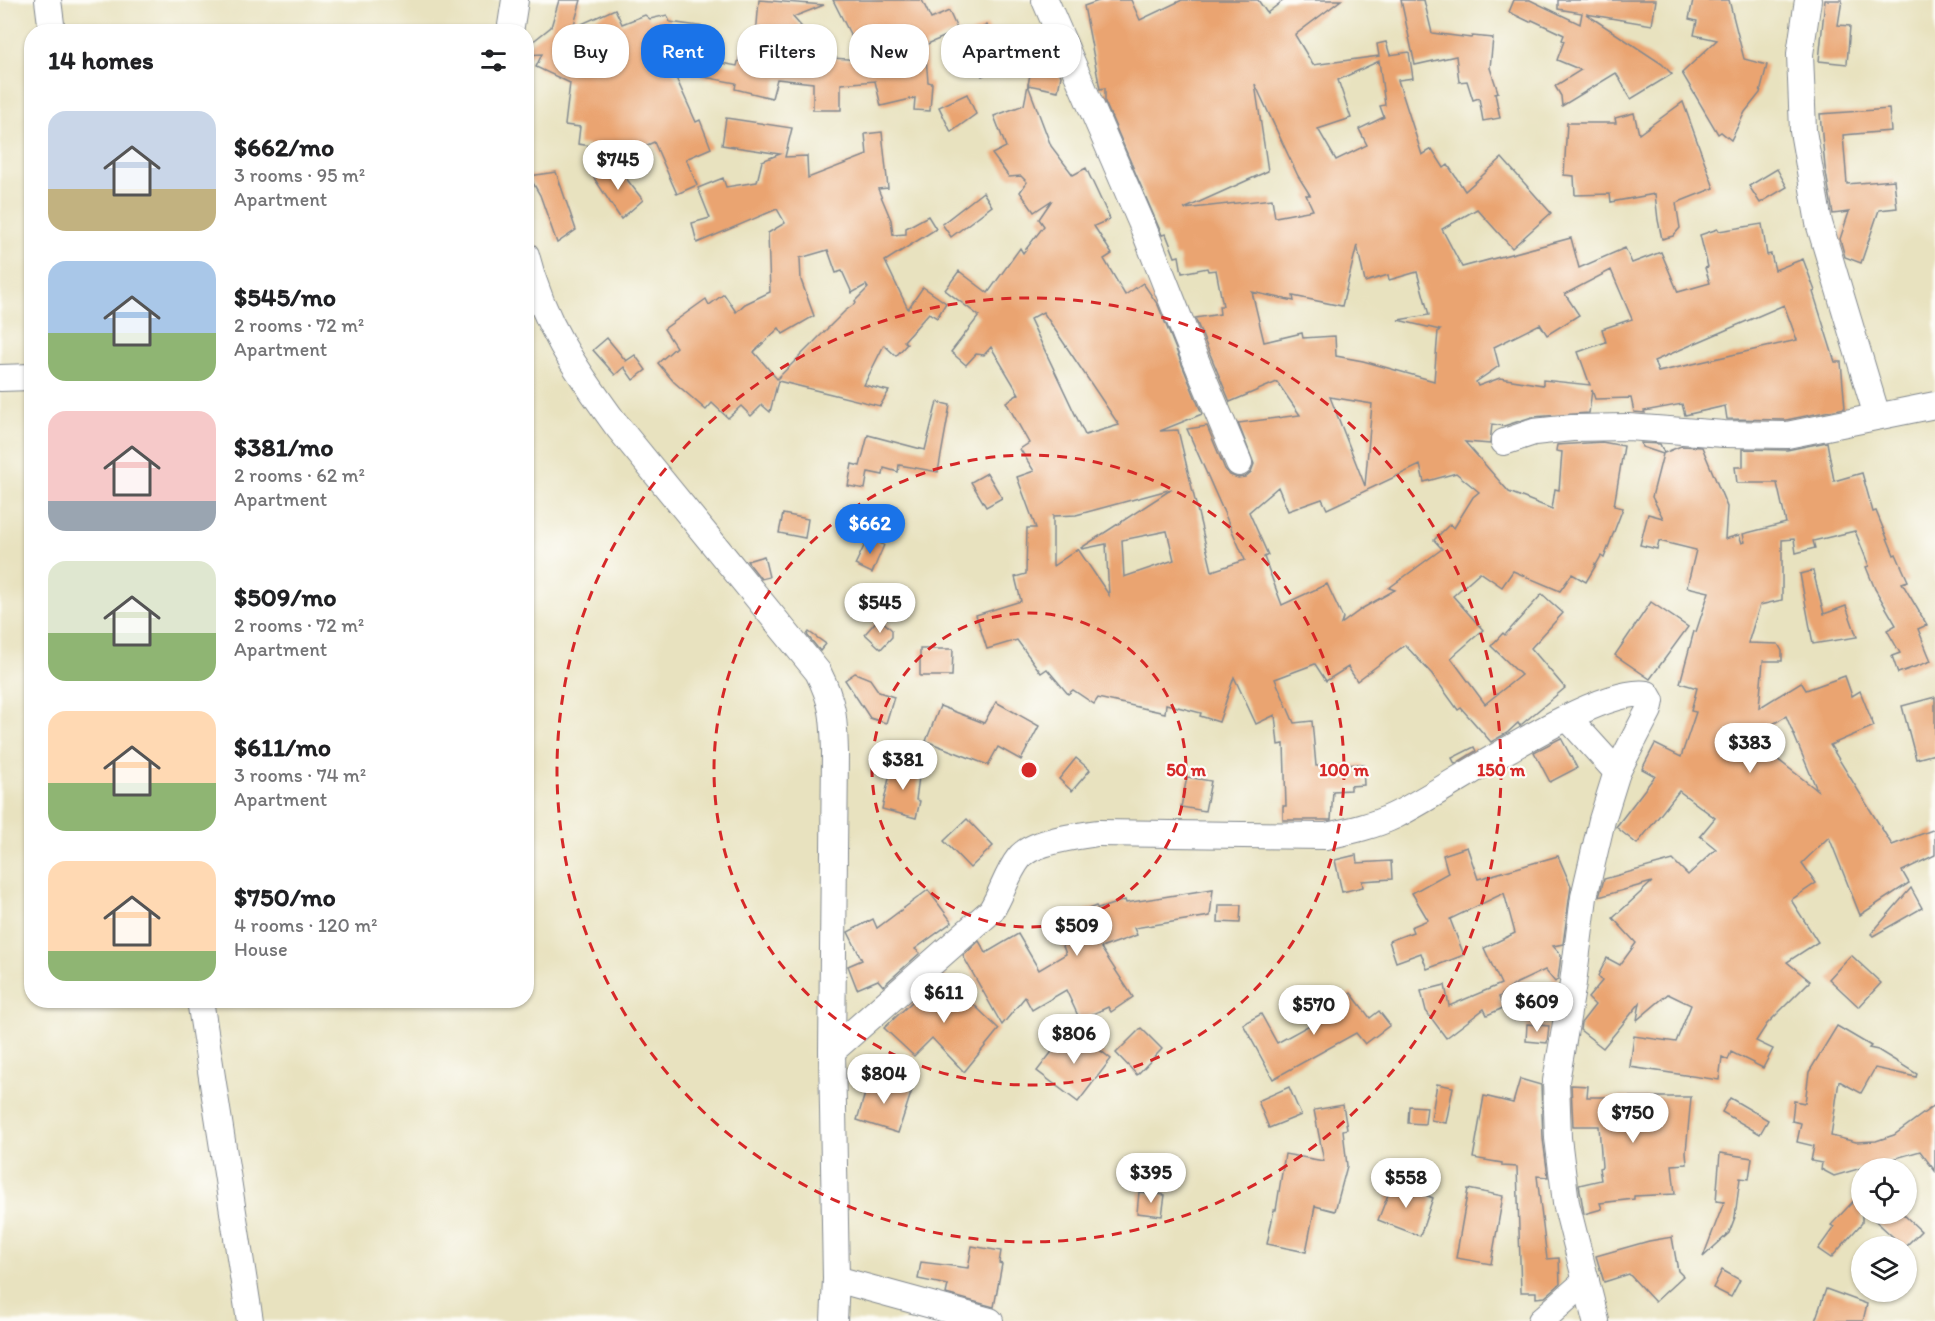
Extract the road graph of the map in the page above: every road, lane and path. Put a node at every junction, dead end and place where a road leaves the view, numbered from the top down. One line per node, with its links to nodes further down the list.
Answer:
1 (48, 0): 5 (street)
2 (515, 0): 6 (street)
3 (1045, 0): 13 (street)
4 (1808, 0): 11 (street)
5 (51, 24)
6 (511, 24)
7 (534, 285): 17 (street)
8 (24, 377): 9 (street)
9 (0, 378)
10 (1935, 405): 11 (street)
11 (1877, 416): 12 (street)
12 (1504, 442)
13 (1239, 463)
14 (1568, 718): 15 (street); 15 (street); 17 (street)
15 (1617, 772): 19 (street)
16 (201, 1008): 20 (street)
17 (832, 1051): 18 (street)
18 (836, 1279): 21 (street); 22 (street)
19 (1586, 1281): 23 (street); 24 (street)
20 (250, 1321)
21 (834, 1321)
22 (990, 1321)
23 (1541, 1321)
24 (1596, 1321)

